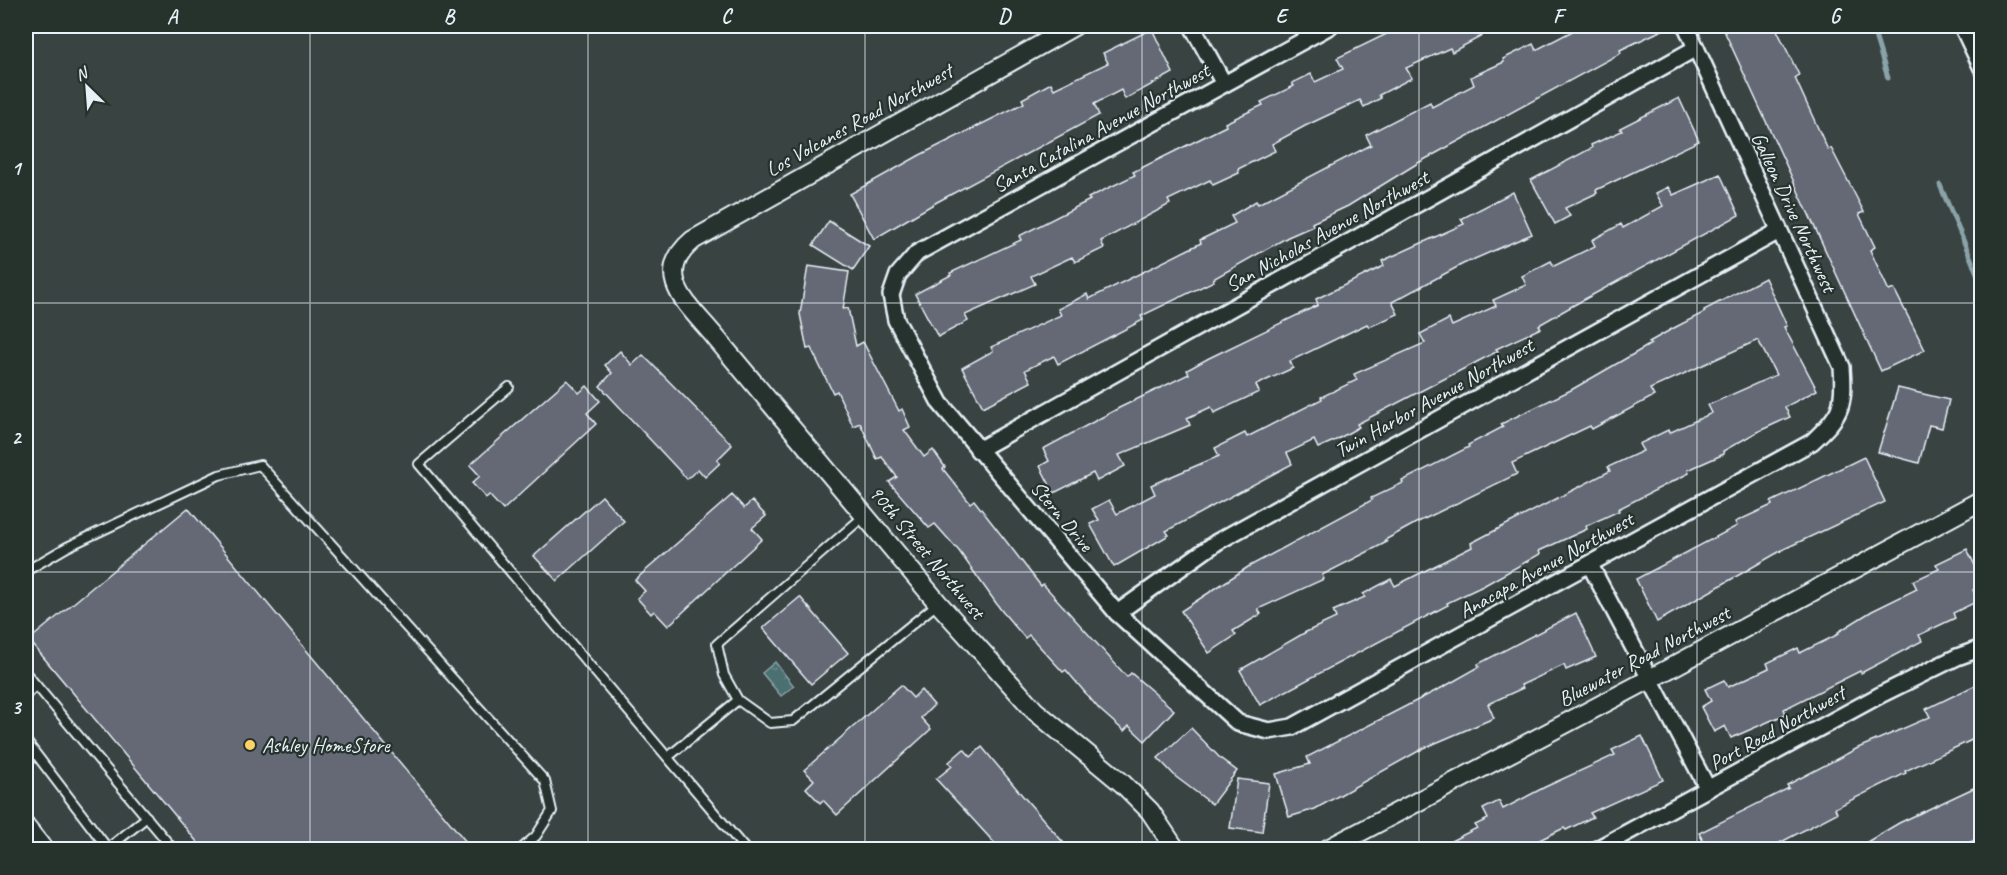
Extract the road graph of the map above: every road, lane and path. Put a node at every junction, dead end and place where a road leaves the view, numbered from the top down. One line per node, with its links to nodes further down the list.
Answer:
1 (1074, 26): 10 (street, Los Volcanes Road Northwest)
2 (1192, 26): 8 (street)
3 (1330, 26): 8 (street, Santa Catalina Avenue Northwest)
4 (1686, 26): 6 (street, Galleon Drive Northwest)
5 (1962, 26): 7 (street)
6 (1696, 48): 9 (street, Galleon Drive Northwest); 14 (street, San Nicholas Avenue Northwest)
7 (1982, 68)
8 (1224, 84): 11 (street, Santa Catalina Avenue Northwest)
9 (1779, 231): 13 (street, Galleon Drive Northwest); 20 (street, Twin Harbor Avenue Northwest)
10 (674, 262): 16 (street, 90th Street Northwest)
11 (898, 275): 14 (street, Stern Drive)
12 (509, 387): 29 (lane)
13 (1836, 420): 17 (street, Anacapa Avenue Northwest)
14 (978, 450): 20 (street, Stern Drive)
15 (1982, 500): 23 (street, Bluewater Road Northwest)
16 (865, 515): 19 (street, 90th Street Northwest); 26 (lane)
17 (1590, 566): 23 (street); 27 (street, Anacapa Avenue Northwest)
18 (26, 571): 36 (lane)
19 (938, 603): 26 (lane); 38 (street, 90th Street Northwest)
20 (1117, 613): 27 (street, Stern Drive)
21 (1982, 648): 30 (street, Port Road Northwest)
22 (26, 673): 24 (lane)
23 (1648, 680): 30 (street); 39 (street, Bluewater Road Northwest)
24 (36, 686): 25 (lane); 31 (lane)
25 (26, 695)
26 (738, 700): 29 (lane)
27 (1269, 731)
28 (26, 741): 34 (lane)
29 (668, 757): 37 (lane)
30 (1708, 789): 40 (street, Port Road Northwest)
31 (147, 817): 34 (lane); 35 (lane)
32 (26, 825): 33 (street)
33 (46, 849)
34 (108, 849)
35 (174, 849)
36 (520, 849)
37 (746, 849)
38 (1176, 849)
39 (1326, 849)
40 (1595, 849)

